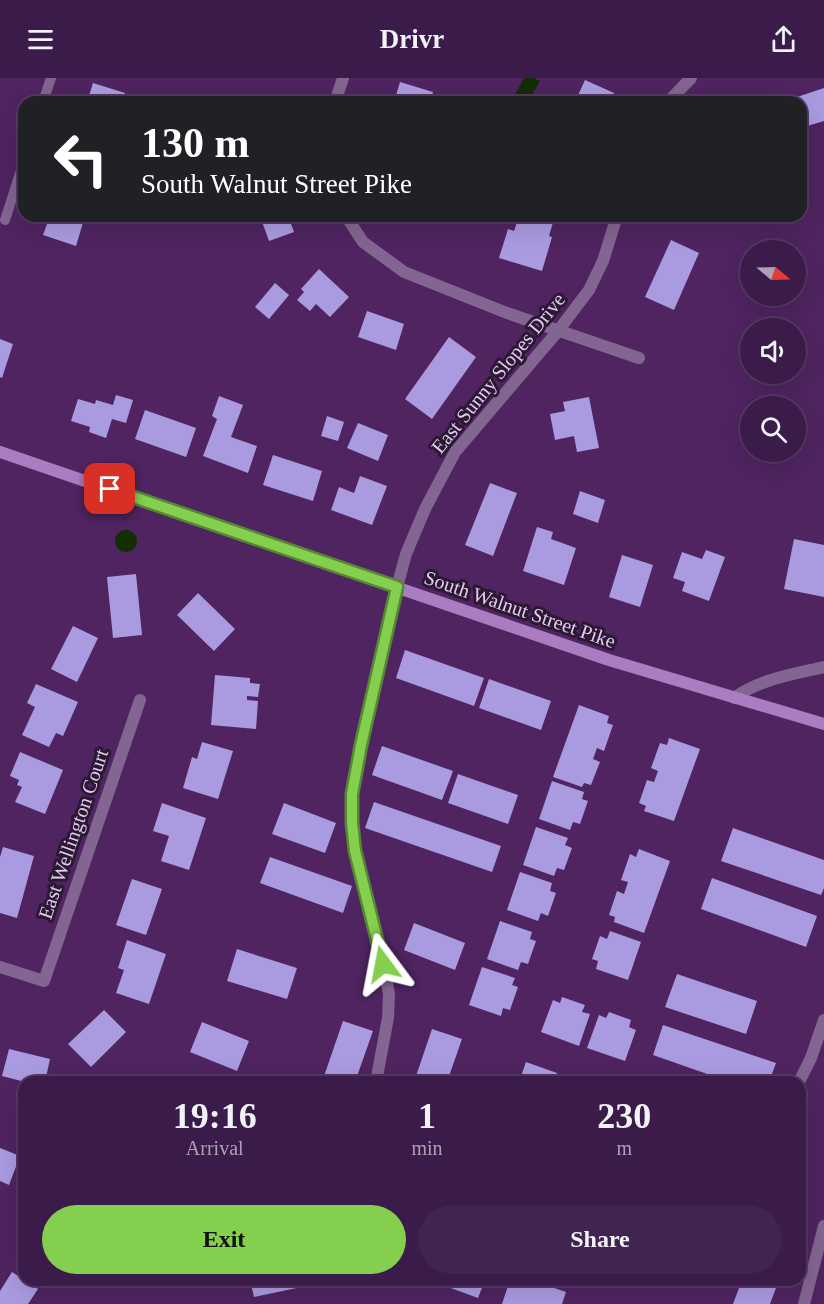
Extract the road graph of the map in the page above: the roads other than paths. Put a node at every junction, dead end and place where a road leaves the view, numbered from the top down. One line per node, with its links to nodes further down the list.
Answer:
1 (51, 78): 4 (lane)
2 (343, 78): 5 (street)
3 (687, 79): 6 (street)
4 (45, 96)
5 (337, 96)
6 (673, 96)
7 (18, 180): 8 (lane)
8 (5, 220)
9 (350, 222): 11 (street)
10 (615, 222): 11 (street, East Sunny Slopes Drive)
11 (558, 331): 12 (street); 14 (street, East Sunny Slopes Drive)
12 (639, 358)
13 (0, 452): 14 (street, South Walnut Street Pike)
14 (397, 587): 16 (street, South Walnut Street Pike); 21 (street, East Sunny Slopes Drive)
15 (824, 667): 16 (street)
16 (734, 698): 18 (street, South Walnut Street Pike)
17 (140, 700): 19 (street, East Wellington Court)
18 (824, 724)
19 (0, 967)
20 (824, 1020): 22 (street)
21 (377, 1076)
22 (802, 1076)
23 (824, 1226): 24 (street)
24 (804, 1304)

